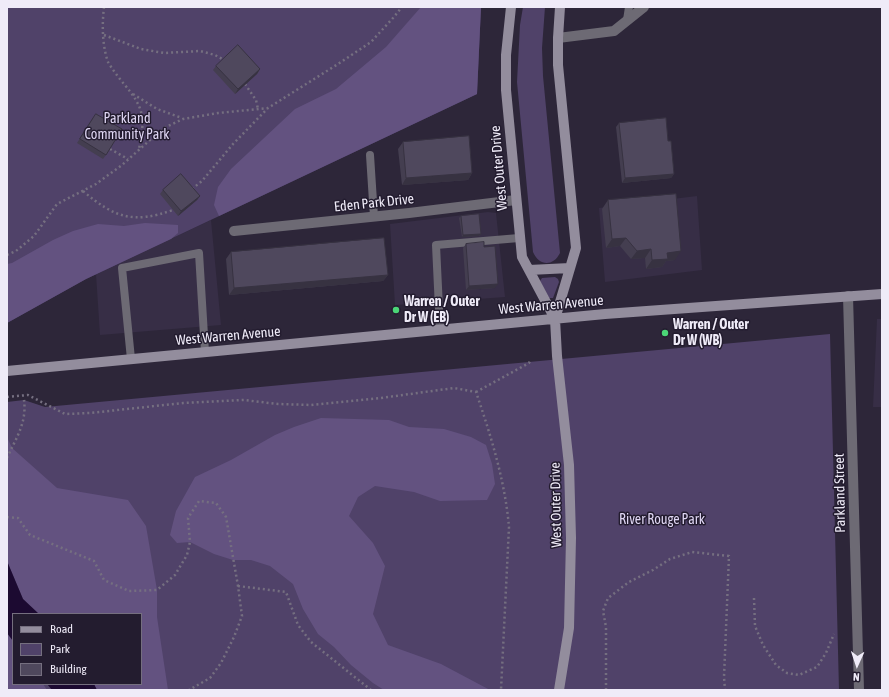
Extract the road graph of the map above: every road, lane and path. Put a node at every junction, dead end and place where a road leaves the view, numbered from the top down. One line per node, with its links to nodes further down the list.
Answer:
1 (402, 7): 13 (path)
2 (511, 7): 22 (main road, West Outer Drive)
3 (560, 7): 9 (main road, West Outer Drive)
4 (629, 7): 7 (lane)
5 (644, 7): 7 (street)
6 (104, 8): 8 (path)
7 (627, 20): 9 (street)
8 (104, 35): 10 (path); 12 (path)
9 (558, 38): 28 (main road, West Outer Drive)
10 (224, 60)
11 (245, 84): 14 (path)
12 (132, 94): 15 (path); 17 (path)
13 (268, 108): 14 (path); 21 (path)
14 (258, 109): 15 (path)
15 (183, 118): 17 (path)
16 (110, 149): 19 (path)
17 (139, 149): 19 (path)
18 (370, 155): 24 (lane)
19 (128, 159): 20 (path)
20 (83, 191): 23 (path); 27 (path)
21 (190, 192)
22 (516, 200): 24 (street, Eden Park Drive); 26 (main road, West Outer Drive)
23 (173, 210)
24 (374, 217): 25 (street, Eden Park Drive)
25 (234, 231)
26 (519, 238): 29 (main road, West Outer Drive); 33 (lane)
27 (7, 255)
28 (570, 268): 29 (main road); 32 (main road, West Outer Drive)
29 (528, 270): 32 (main road, West Outer Drive)
30 (882, 294): 31 (main road, West Warren Avenue)
31 (848, 296): 32 (main road, West Warren Avenue); 52 (street, Parkland Street)
32 (555, 319): 33 (main road, West Warren Avenue); 49 (main road, West Outer Drive)
33 (440, 330): 34 (main road, West Warren Avenue)
34 (205, 352): 35 (main road, West Warren Avenue); 35 (lane)
35 (131, 359): 37 (main road, West Warren Avenue)
36 (531, 359): 38 (path)
37 (7, 371)
38 (476, 392): 39 (path); 48 (path)
39 (7, 397)
40 (24, 400): 41 (path)
41 (7, 458)
42 (7, 517): 43 (path)
43 (238, 586): 46 (path); 47 (path)
44 (754, 598): 45 (path)
45 (834, 634)
46 (189, 690)
47 (371, 690)
48 (501, 690)
49 (559, 690)
50 (606, 690): 51 (path)
51 (725, 690)
52 (859, 690)

